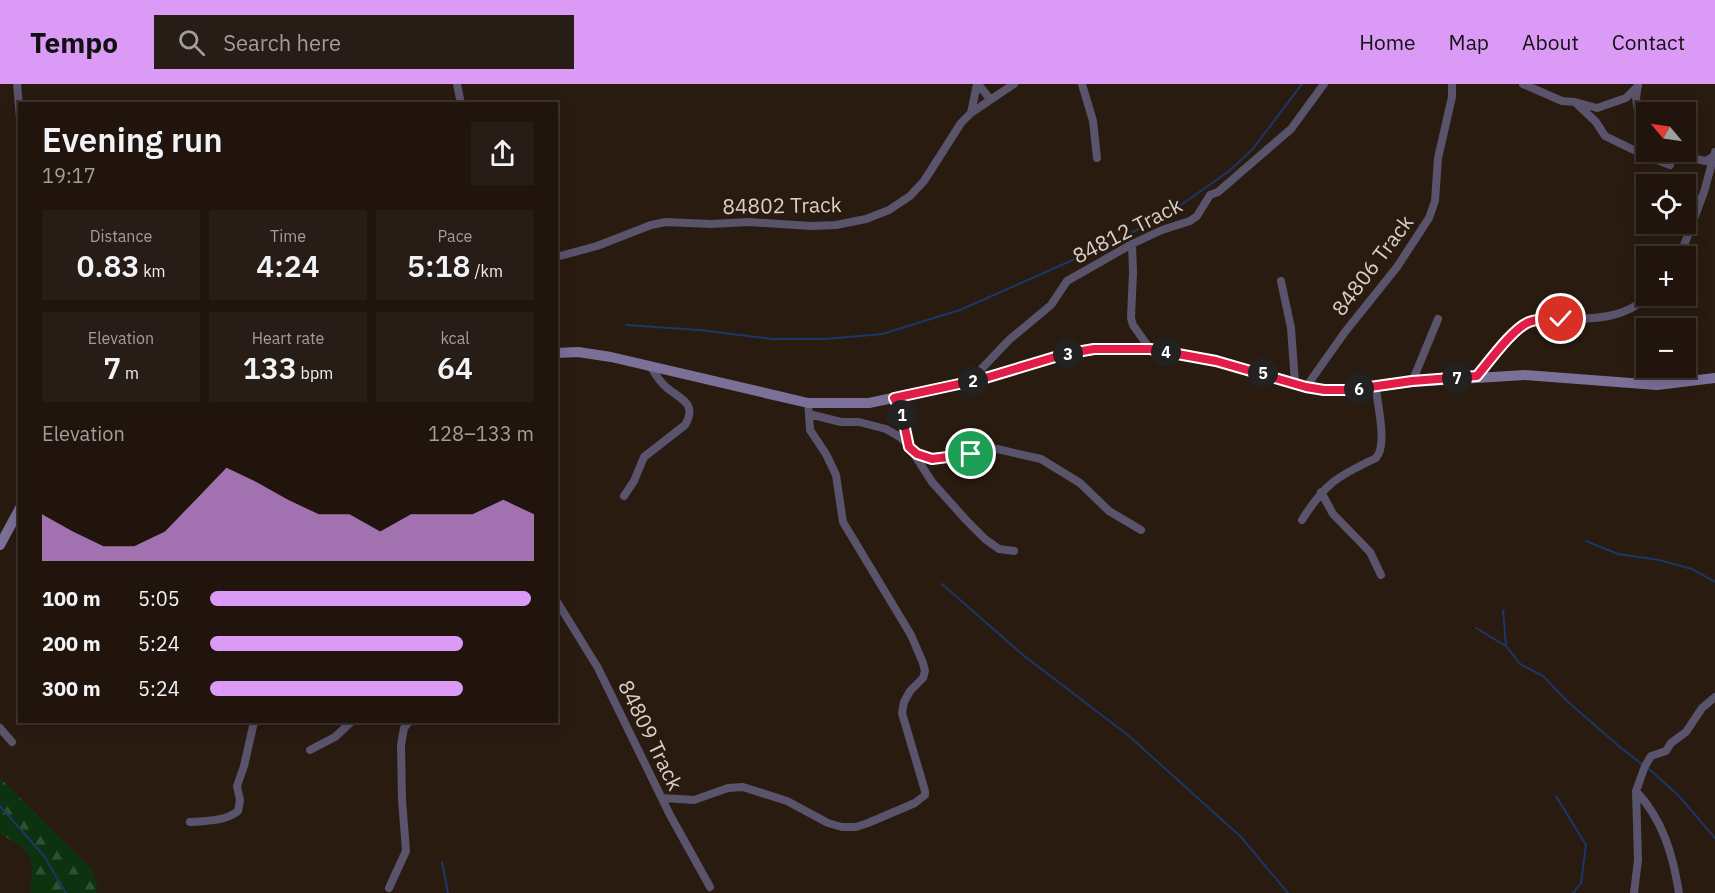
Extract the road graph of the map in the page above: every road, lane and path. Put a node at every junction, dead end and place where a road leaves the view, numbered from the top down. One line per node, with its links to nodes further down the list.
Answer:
1 (17, 84): 11 (street)
2 (458, 84): 12 (street)
3 (977, 84): 10 (street); 15 (street, 84802 Track)
4 (1014, 84): 10 (street)
5 (1082, 84): 17 (street)
6 (1324, 84): 20 (street, 84812 Track)
7 (1452, 84): 34 (street, 84806 Track)
8 (1523, 84): 13 (street)
9 (1639, 85): 13 (street); 14 (street)
10 (990, 99): 15 (street)
11 (19, 102)
12 (461, 102)
13 (1575, 102): 19 (street)
14 (1637, 102)
15 (971, 113): 22 (street, 84802 Track)
16 (1714, 154): 18 (street); 21 (street)
17 (1097, 158)
18 (1696, 158)
19 (1670, 165)
20 (1132, 244): 26 (street); 32 (street, 84812 Track)
21 (1684, 246)
22 (558, 256)
23 (1281, 281): 33 (street)
24 (1636, 305): 29 (street)
25 (1438, 319): 31 (street)
26 (1150, 349): 32 (street); 33 (street)
27 (558, 353): 28 (street)
28 (651, 367): 37 (street); 40 (street)
29 (1477, 376): 30 (street); 31 (street)
30 (1715, 378)
31 (1412, 381): 35 (street)
32 (969, 382): 36 (street)
33 (1295, 383): 34 (street)
34 (1306, 387): 35 (street)
35 (1376, 387): 39 (street)
36 (894, 398): 37 (street); 38 (street)
37 (808, 409): 38 (street); 56 (street)
38 (909, 447): 43 (street); 45 (street)
39 (1321, 492): 42 (street); 46 (street)
40 (624, 496)
41 (18, 512): 44 (street)
42 (1302, 520)
43 (1141, 530)
44 (0, 545)
45 (1014, 551)
46 (1381, 575)
47 (558, 603): 56 (street, 84809 Track)
48 (1715, 697): 55 (street)
49 (254, 723): 57 (street)
50 (350, 723): 54 (street)
51 (408, 723): 59 (street)
52 (0, 728): 53 (street)
53 (12, 742)
54 (310, 750)
55 (1636, 791): 60 (street); 61 (street)
56 (662, 798): 58 (street, 84809 Track)
57 (190, 822)
58 (710, 887)
59 (389, 888)
60 (1634, 893)
61 (1679, 893)

